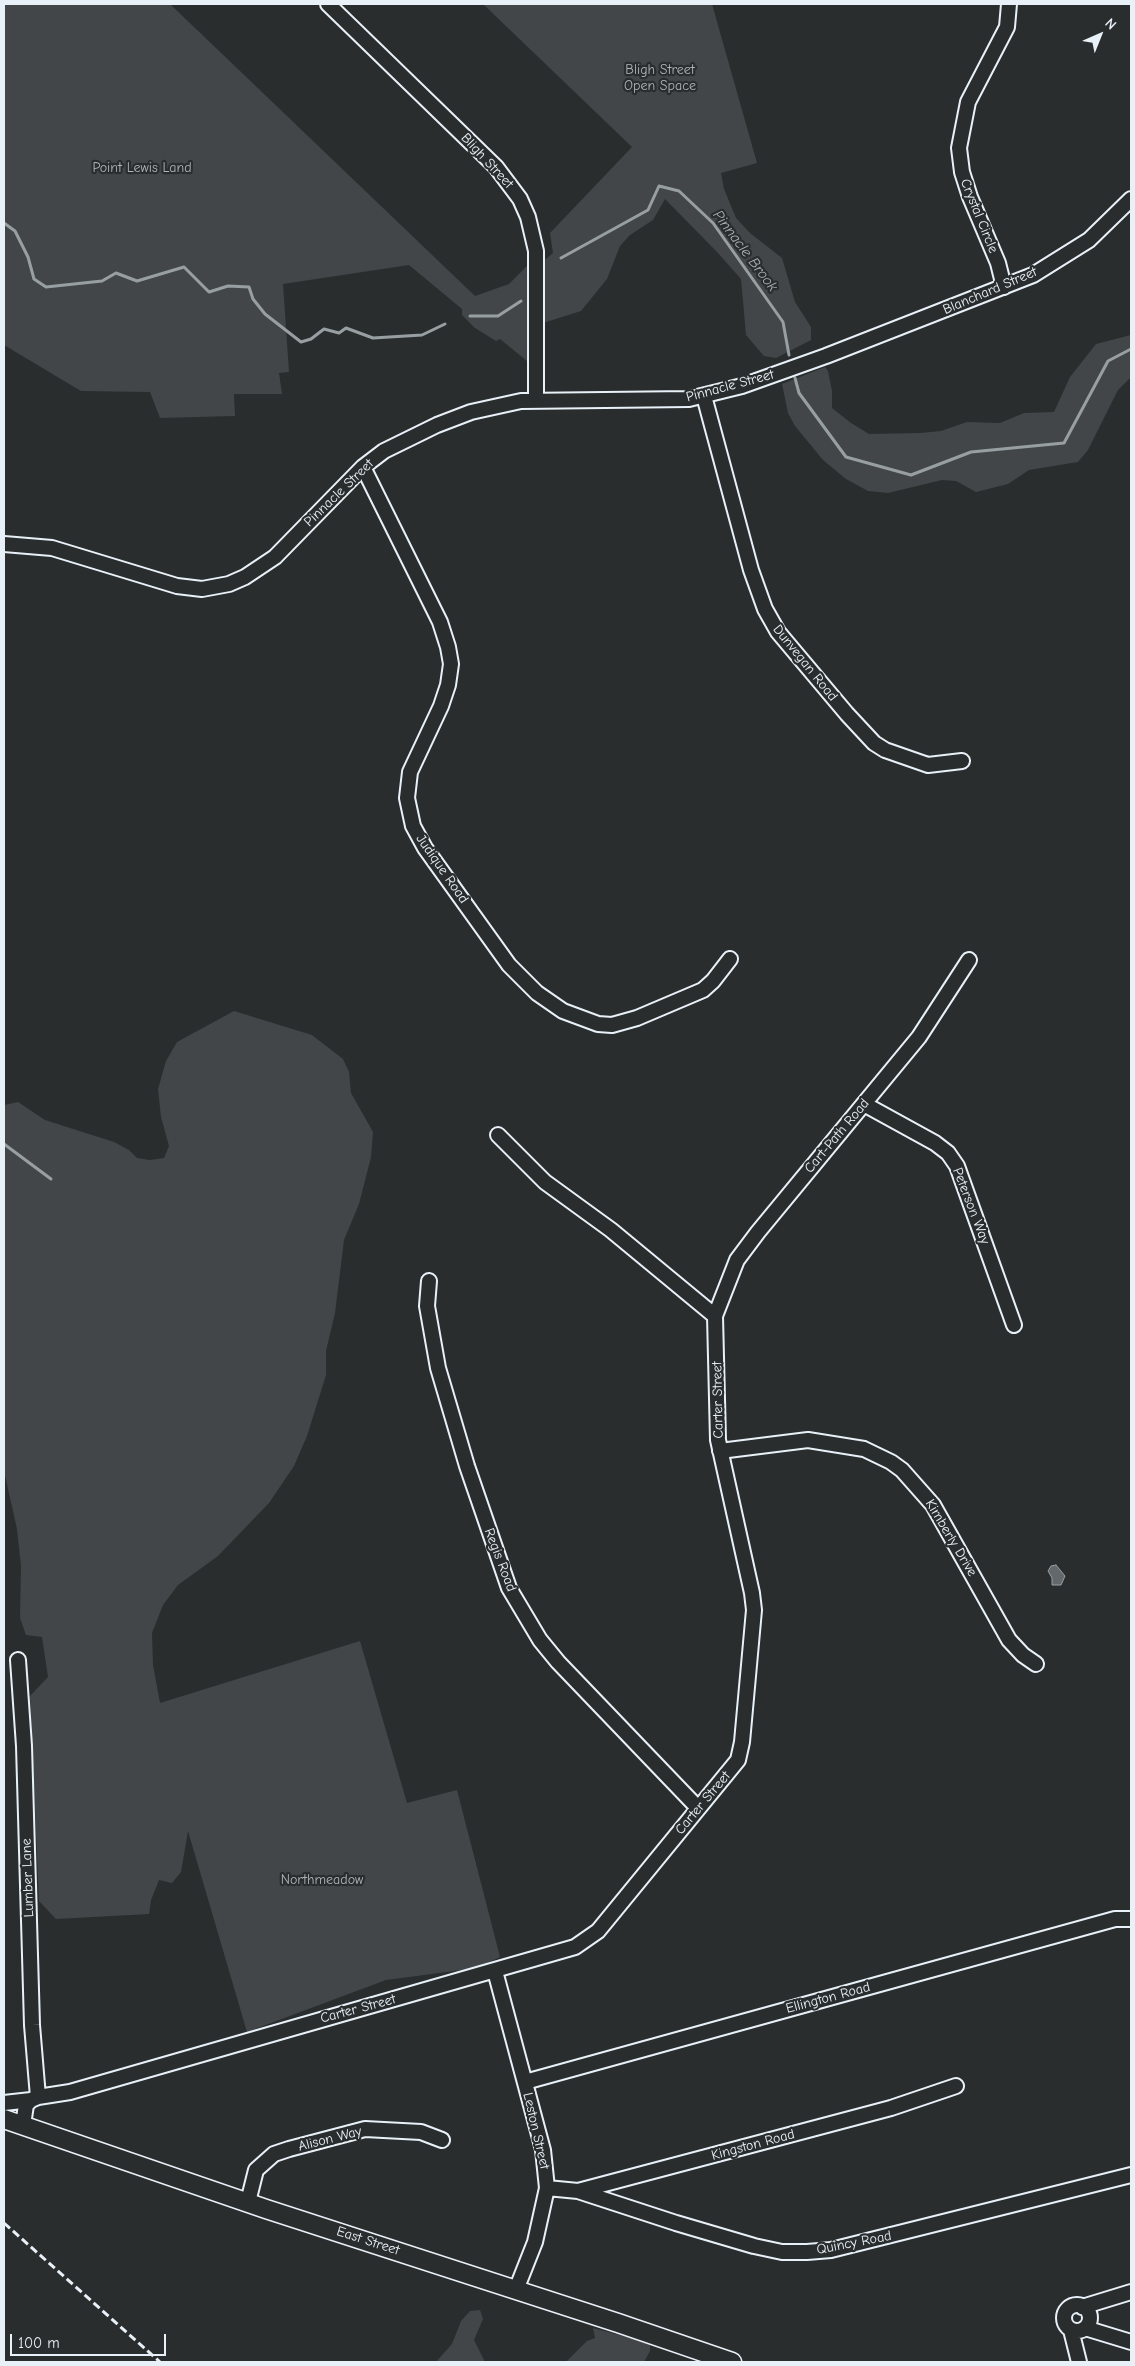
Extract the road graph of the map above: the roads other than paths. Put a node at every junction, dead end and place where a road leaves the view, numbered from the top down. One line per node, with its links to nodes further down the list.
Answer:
1 (328, 4): 7 (street, Bligh Street)
2 (1008, 4): 4 (street, Crystal Circle)
3 (1131, 199): 4 (street, Blanchard Street)
4 (1004, 287): 5 (street, Blanchard Street)
5 (915, 322): 6 (street, Pinnacle Street)
6 (704, 396): 7 (street, Pinnacle Street); 10 (street, Dunvegan Road)
7 (536, 400): 8 (street, Pinnacle Street)
8 (364, 467): 9 (street, Pinnacle Street); 11 (street, Judique Road)
9 (4, 544)
10 (962, 761)
11 (730, 959)
12 (969, 960): 13 (street, Cart-Path Road)
13 (864, 1104): 16 (street, Cart-Path Road); 17 (street, Peterson Way)
14 (498, 1135): 16 (street)
15 (429, 1281): 21 (street, Regis Road)
16 (716, 1316): 18 (street, Carter Street)
17 (1014, 1325)
18 (720, 1451): 20 (street, Kimberly Drive); 21 (street, Carter Street)
19 (18, 1660): 26 (street, Lumber Lane)
20 (1036, 1664)
21 (698, 1808): 23 (street, Carter Street)
22 (1131, 1919): 24 (street, Ellington Road)
23 (495, 1971): 24 (street, Leston Street); 26 (street, Carter Street)
24 (525, 2082): 32 (street, Leston Street)
25 (956, 2086): 33 (street, Kingston Road)
26 (34, 2098): 27 (street, Carter Street); 29 (street)
27 (4, 2103)
28 (4, 2119): 29 (main road, East Street)
29 (23, 2125): 34 (main road, East Street)
30 (442, 2140): 34 (street, Alison Way)
31 (1131, 2175): 33 (street, Quincy Road)
32 (547, 2188): 33 (street, Kingston Road); 35 (street, Leston Street)
33 (578, 2191)
34 (248, 2202): 35 (main road, East Street)
35 (516, 2290): 40 (main road, East Street)
36 (1131, 2292): 37 (street)
37 (1082, 2306): 38 (street); 38 (street)
38 (1078, 2329): 39 (street); 41 (street)
39 (1131, 2342)
40 (732, 2362)
41 (1079, 2362)

